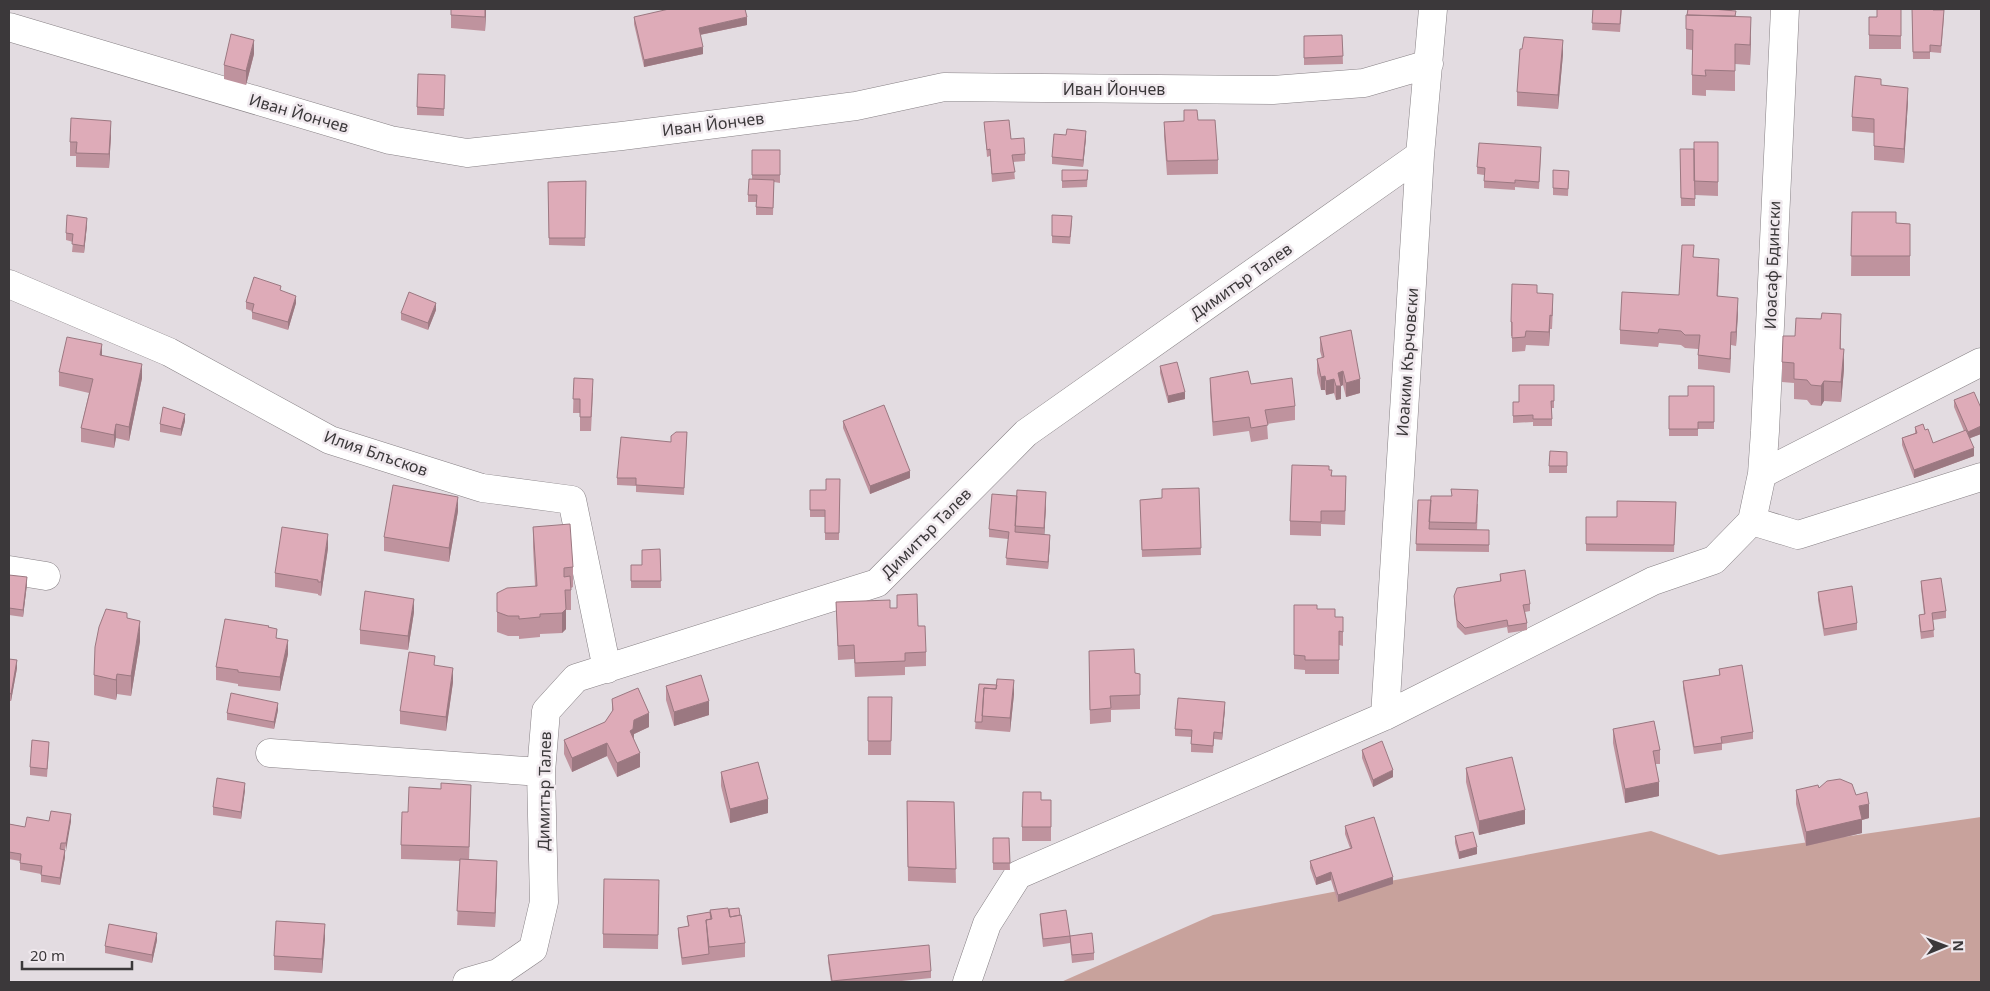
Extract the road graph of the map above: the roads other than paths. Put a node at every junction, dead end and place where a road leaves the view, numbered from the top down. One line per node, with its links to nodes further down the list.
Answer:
1 (1433, 9): 4 (street, Иоаким Кърчовски)
2 (1785, 9): 8 (street, Иоасаф Бдински)
3 (9, 27): 4 (street, Иван Йончев)
4 (1429, 64): 5 (street, Иоаким Кърчовски)
5 (1420, 154): 13 (street, Димитър Талев); 14 (street, Иоаким Кърчовски)
6 (9, 284): 13 (street, Илия Блъсков)
7 (1981, 362): 8 (street)
8 (1762, 474): 10 (street, Иоасаф Бдински)
9 (1981, 477): 10 (street)
10 (1752, 521): 14 (street)
11 (9, 570): 12 (street)
12 (46, 576)
13 (606, 669): 16 (street, Димитър Талев)
14 (1385, 716): 18 (street)
15 (270, 753): 16 (street)
16 (541, 772): 17 (street, Димитър Талев)
17 (466, 982)
18 (968, 982)

